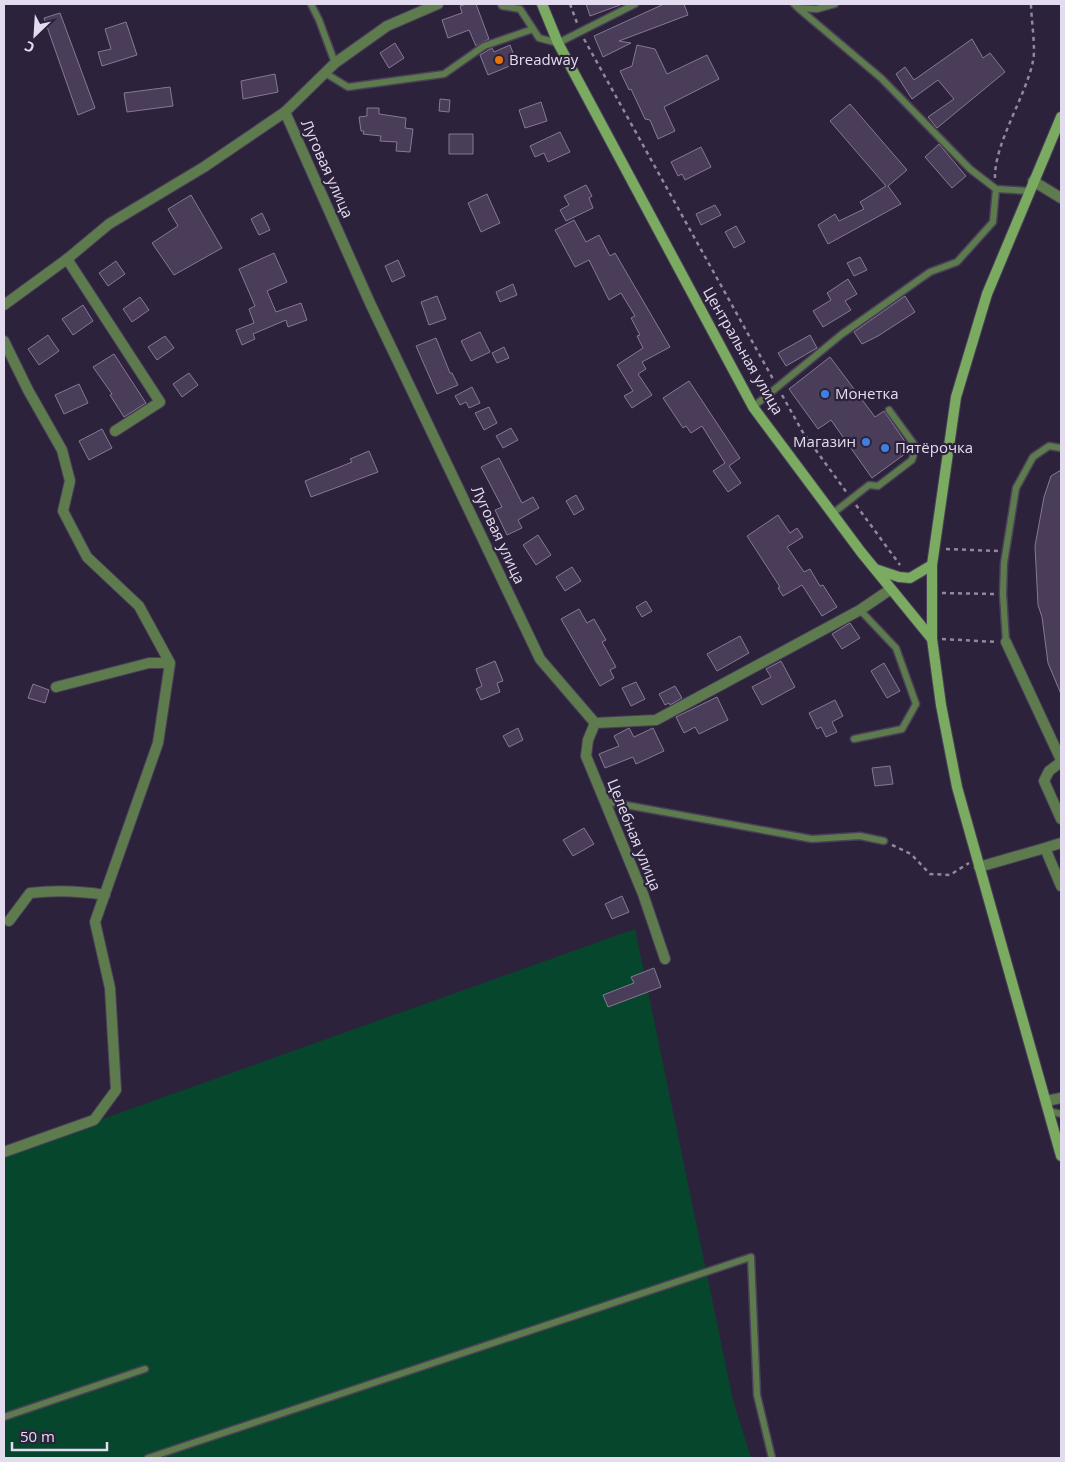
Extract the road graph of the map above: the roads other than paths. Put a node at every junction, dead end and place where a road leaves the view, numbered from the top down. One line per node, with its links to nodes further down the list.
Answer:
1 (311, 4): 10 (lane)
2 (438, 4): 10 (street, Луговая улица)
3 (501, 4): 8 (lane)
4 (542, 4): 9 (main road, Центральная улица)
5 (636, 4): 9 (lane)
6 (835, 4): 7 (lane)
7 (796, 6): 15 (lane)
8 (533, 29): 9 (lane); 11 (lane)
9 (558, 43): 21 (main road, Центральная улица)
10 (335, 63): 11 (street, Луговая улица)
11 (325, 73): 12 (street, Луговая улица)
12 (285, 112): 18 (street); 34 (street, Луговая улица)
13 (1061, 117): 14 (main road)
14 (1033, 181): 16 (main road); 17 (street)
15 (996, 189): 16 (lane); 21 (lane)
16 (1029, 191): 26 (main road)
17 (1061, 198)
18 (67, 259): 19 (street); 23 (street)
19 (4, 305)
20 (4, 341): 32 (street)
21 (753, 407): 25 (main road, Центральная улица)
22 (889, 410): 25 (lane)
23 (116, 431)
24 (1061, 448): 31 (lane)
25 (832, 514): 27 (main road, Центральная улица)
26 (932, 565): 27 (main road); 30 (main road)
27 (874, 569): 28 (main road, Центральная улица)
28 (891, 589): 29 (street); 30 (main road, Центральная улица)
29 (860, 610): 34 (street); 35 (lane)
30 (932, 639): 42 (main road)
31 (1006, 642): 36 (street)
32 (170, 663): 33 (street); 44 (street)
33 (56, 687)
34 (595, 723): 37 (street, Целебная улица)
35 (854, 739)
36 (1061, 761): 38 (street)
37 (604, 801): 39 (lane); 46 (street, Целебная улица)
38 (1061, 819)
39 (884, 841)
40 (1061, 843): 41 (street)
41 (1045, 848): 42 (street); 43 (street)
42 (978, 862): 48 (main road)
43 (1061, 886)
44 (105, 895): 45 (street); 50 (street)
45 (9, 921)
46 (665, 959)
47 (1061, 1098): 48 (street)
48 (1047, 1106): 49 (lane); 51 (main road)
49 (1061, 1114)
50 (4, 1152)
51 (1061, 1156)
52 (145, 1368): 53 (lane)
53 (4, 1417)
54 (148, 1458): 55 (lane)
55 (772, 1458)

